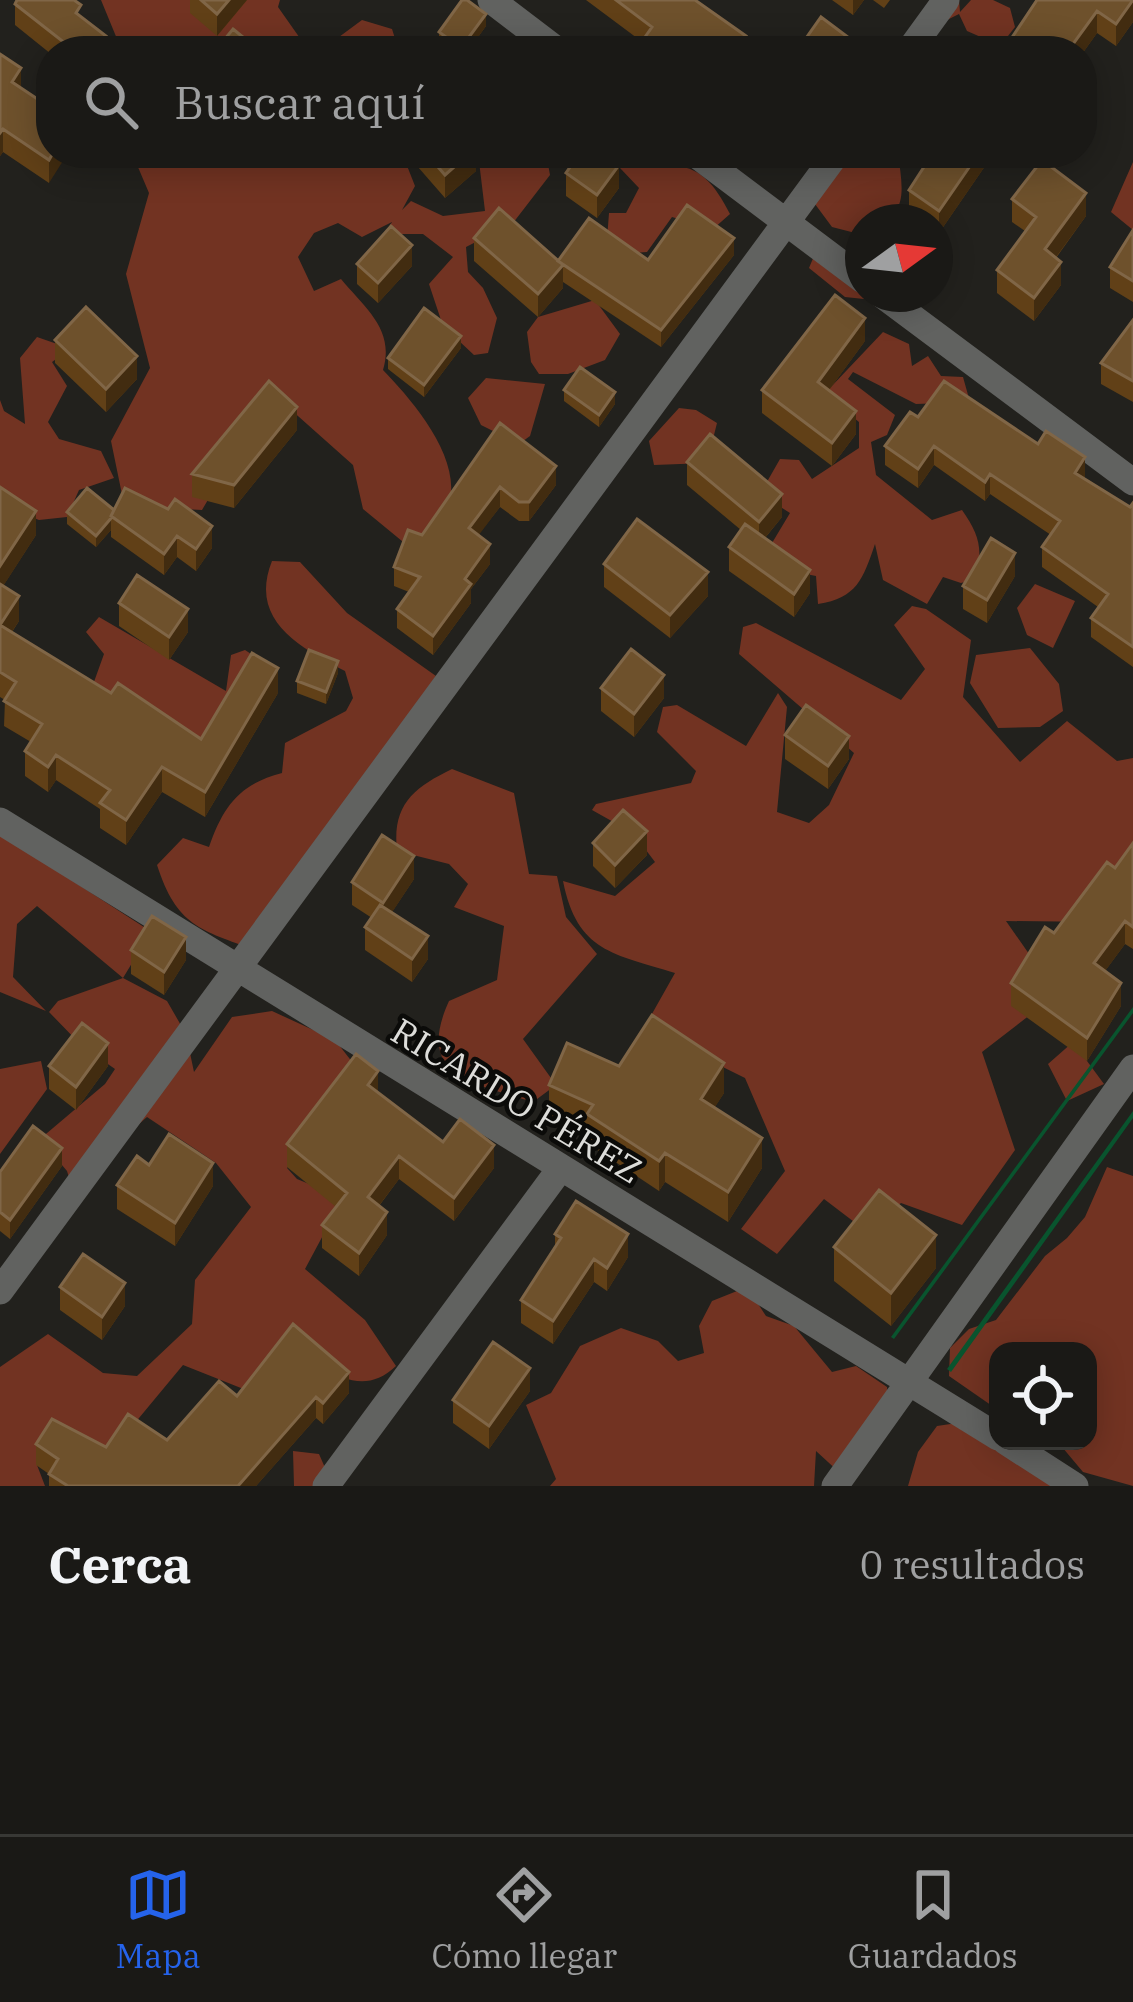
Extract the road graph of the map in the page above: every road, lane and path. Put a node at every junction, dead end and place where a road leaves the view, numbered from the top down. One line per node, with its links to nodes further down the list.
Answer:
1 (491, 0): 3 (street)
2 (946, 0): 4 (street)
3 (539, 36)
4 (920, 36)
5 (714, 168): 7 (street)
6 (826, 168): 7 (street)
7 (786, 223): 8 (street); 12 (street)
8 (845, 267)
9 (905, 312): 10 (street)
10 (1133, 482)
11 (0, 821): 12 (street, RICARDO PÉREZ)
12 (238, 971): 14 (street, RICARDO PÉREZ); 15 (street)
13 (1133, 1068): 16 (street)
14 (560, 1169): 16 (street, RICARDO PÉREZ); 19 (street)
15 (0, 1291)
16 (910, 1380): 17 (street, RICARDO PÉREZ); 20 (street)
17 (989, 1431)
18 (1018, 1450): 21 (street, RICARDO PÉREZ)
19 (326, 1486)
20 (835, 1486)
21 (1075, 1486)

